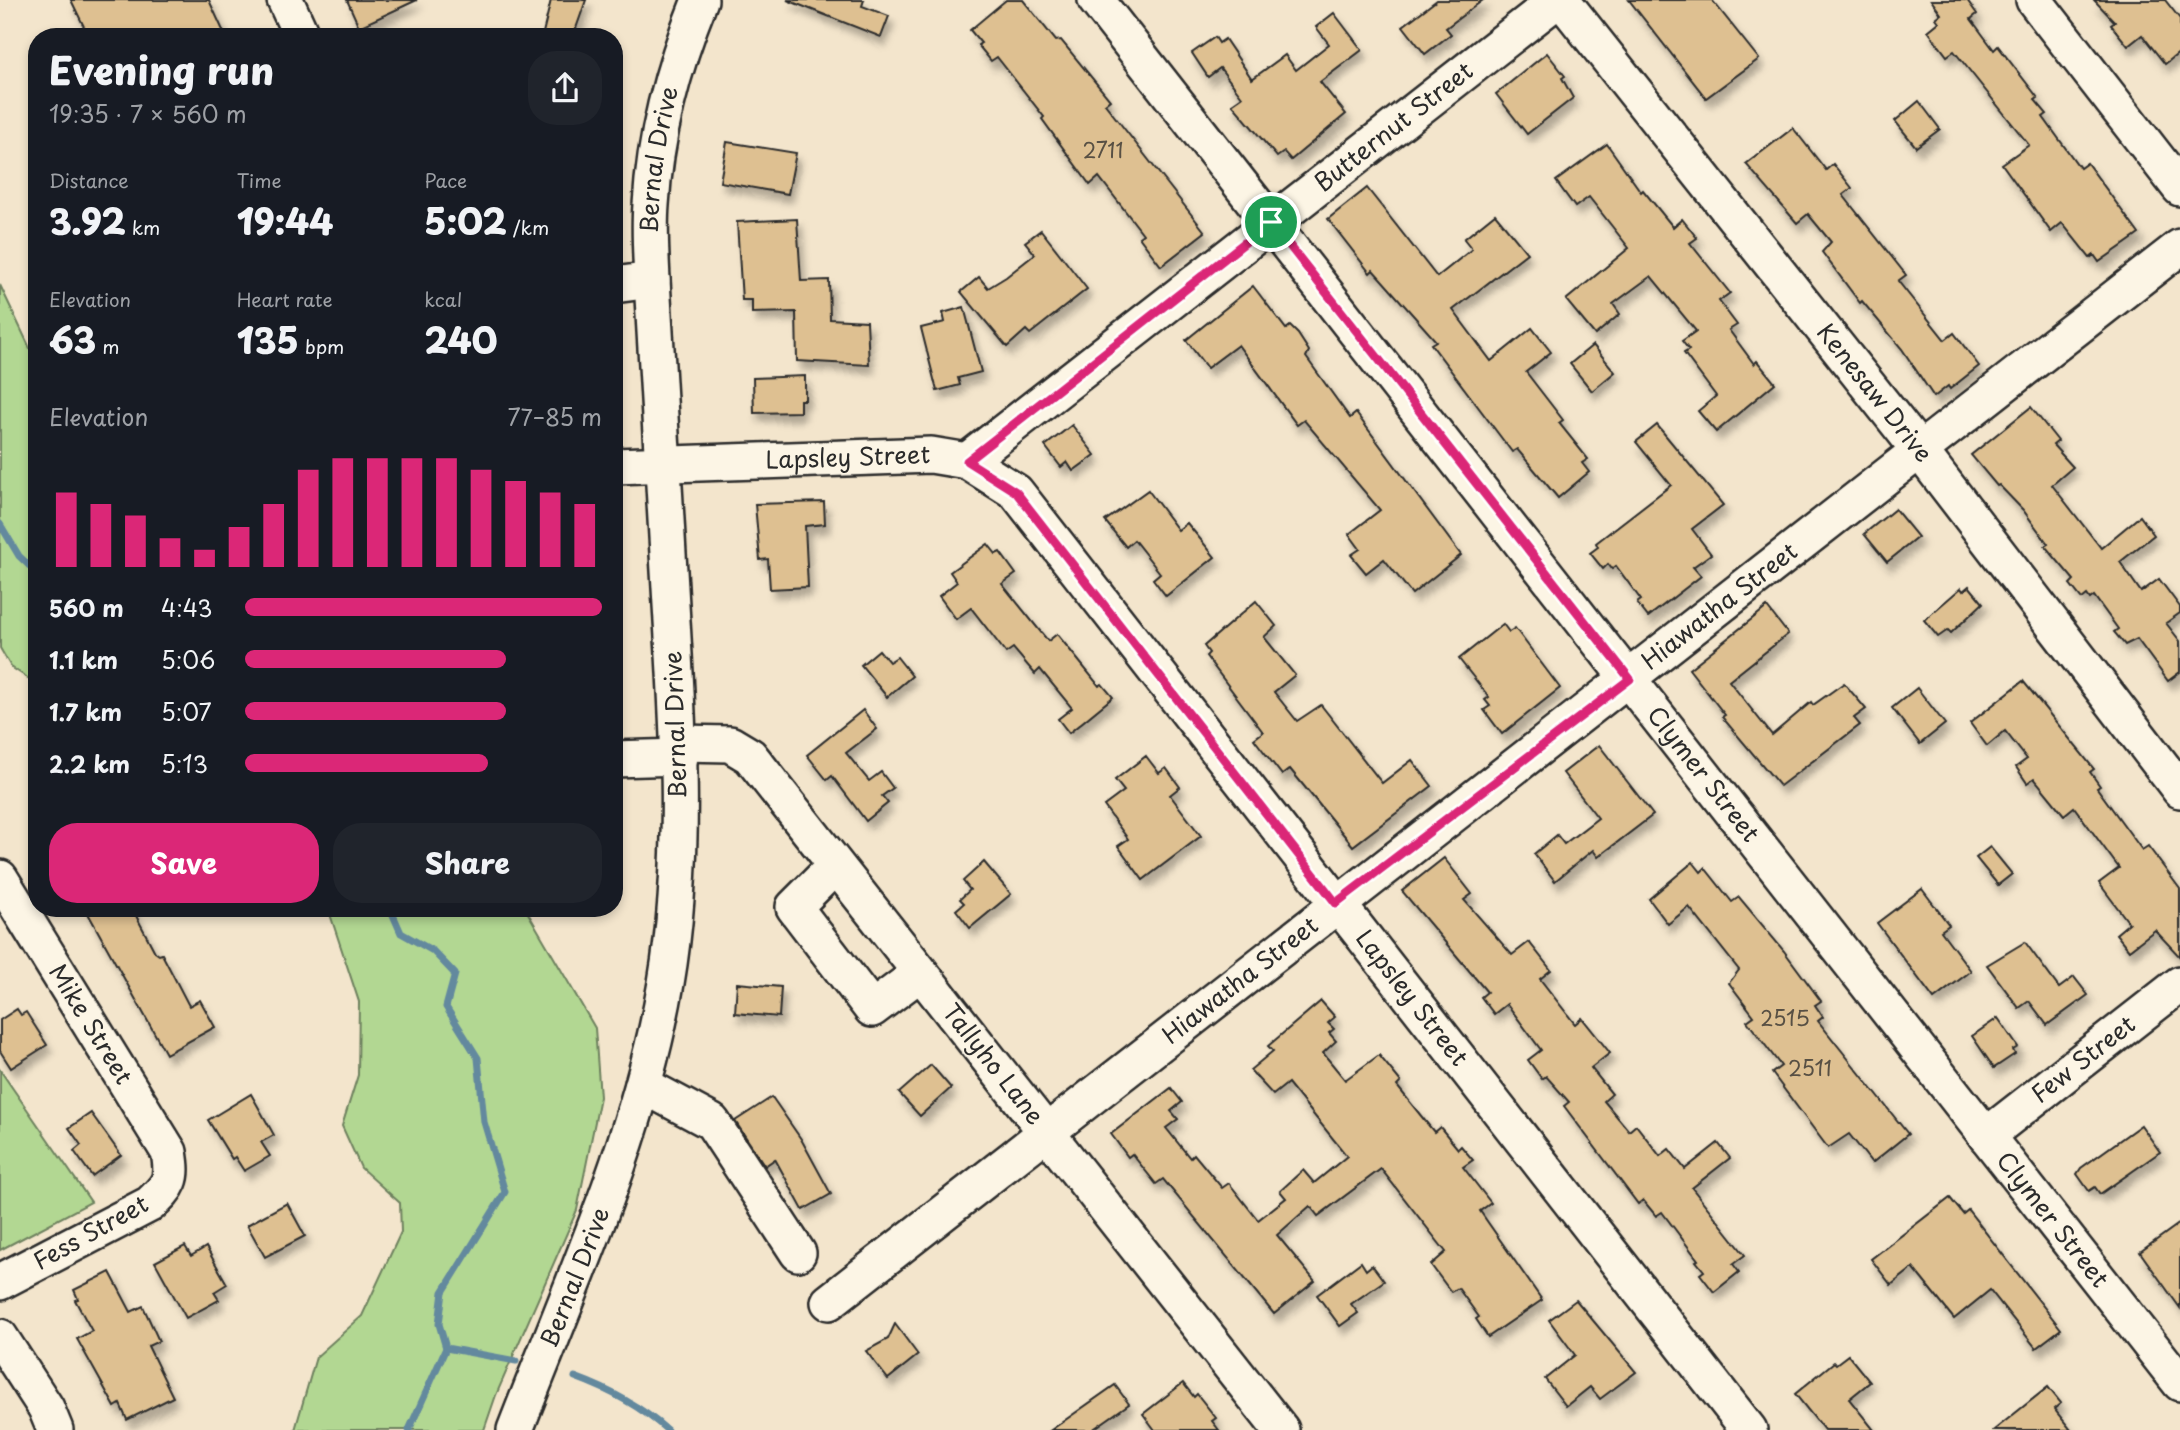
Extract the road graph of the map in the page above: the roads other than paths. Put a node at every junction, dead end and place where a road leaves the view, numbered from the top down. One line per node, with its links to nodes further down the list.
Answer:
1 (285, 0): 6 (street)
2 (699, 0): 10 (street, Bernal Drive)
3 (1096, 0): 8 (street, Clymer Street)
4 (1560, 0): 8 (street, Butternut Street); 12 (street, Kenesaw Drive)
5 (2034, 0): 7 (street)
6 (298, 28)
7 (2180, 188)
8 (1271, 222): 13 (street, Butternut Street); 16 (street, Clymer Street)
9 (2180, 247): 12 (street, Hiawatha Street)
10 (652, 281): 11 (street); 14 (street, Bernal Drive)
11 (623, 284)
12 (1920, 451): 16 (street, Hiawatha Street); 19 (street, Kenesaw Drive)
13 (967, 461): 14 (street, Lapsley Street); 22 (street, Lapsley Street)
14 (662, 463): 15 (street, Lapsley Street); 17 (street, Bernal Drive)
15 (623, 465)
16 (1630, 679): 22 (street, Hiawatha Street); 27 (street, Clymer Street)
17 (680, 750): 18 (street, Tallyho Lane); 20 (street, Tallyho Lane); 25 (street, Bernal Drive)
18 (623, 759)
19 (2180, 790)
20 (835, 866): 23 (street, Tallyho Lane); 23 (street)
21 (0, 878): 28 (street, Mike Street)
22 (1336, 903): 26 (street, Hiawatha Street); 37 (street, Lapsley Street)
23 (920, 973): 26 (street, Tallyho Lane)
24 (2180, 984): 27 (street, Few Street)
25 (643, 1086): 29 (street); 35 (street, Bernal Drive)
26 (1044, 1133): 31 (street, Hiawatha Street); 36 (street, Tallyho Lane)
27 (1986, 1136): 33 (street, Clymer Street)
28 (173, 1174): 30 (street, Fess Street)
29 (798, 1253)
30 (0, 1282)
31 (829, 1302)
32 (0, 1337): 34 (street)
33 (2180, 1383)
34 (55, 1430)
35 (515, 1430)
36 (1281, 1430)
37 (1749, 1430)

